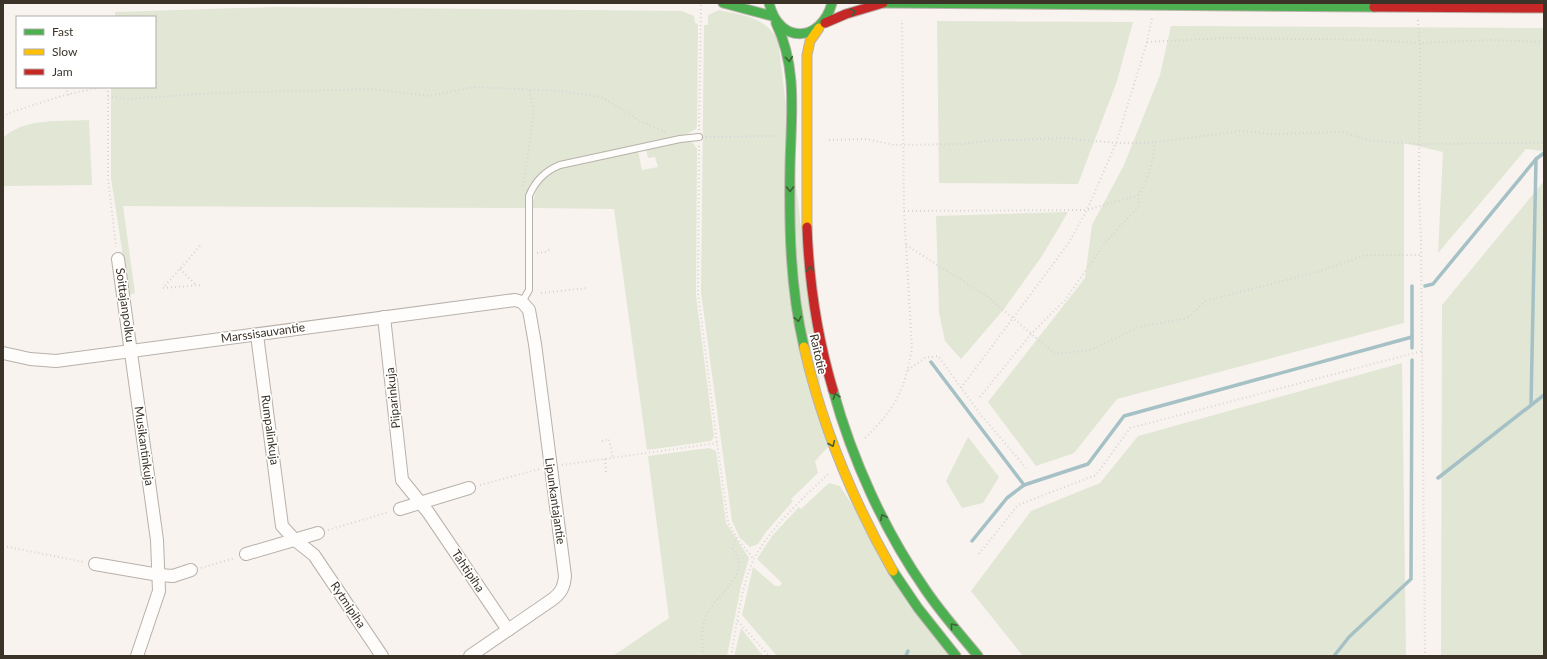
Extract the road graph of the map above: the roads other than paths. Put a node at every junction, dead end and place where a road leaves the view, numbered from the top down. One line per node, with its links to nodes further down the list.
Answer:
1 (723, 3): 6 (main road)
2 (769, 3): 6 (main road, Raitotie)
3 (832, 3): 7 (main road, Raitotie)
4 (882, 3): 5 (main road); 7 (main road, one-way to 4)
5 (1544, 8)
6 (774, 20): 7 (main road); 30 (main road, Raitotie, one-way to 30)
7 (822, 25): 31 (main road, Raitotie, one-way to 7)
8 (699, 137): 10 (lane)
9 (118, 258): 13 (street, Soittajanpolku)
10 (522, 302): 11 (street, Marssisauvantie); 26 (street, Lipunkantajantie)
11 (384, 317): 12 (street, Marssisauvantie); 15 (street, Piiparinkuja)
12 (257, 335): 13 (street, Marssisauvantie); 19 (street, Rumpalinkuja)
13 (131, 351): 14 (street, Marssisauvantie); 25 (street, Musikantinkuja)
14 (3, 353)
15 (402, 480): 17 (street, Tahtipiha)
16 (469, 488): 17 (street)
17 (425, 507): 18 (street); 26 (street, Tahtipiha)
18 (400, 509)
19 (282, 526): 21 (street, Rytmipiha)
20 (318, 533): 21 (street)
21 (295, 540): 22 (street); 28 (street, Rytmipiha)
22 (246, 554)
23 (95, 564): 25 (street)
24 (191, 570): 25 (street)
25 (159, 575): 27 (street, Musikantinkuja)
26 (508, 630): 29 (street, Lipunkantajantie)
27 (137, 656)
28 (382, 656)
29 (470, 656)
30 (956, 656)
31 (978, 656)

